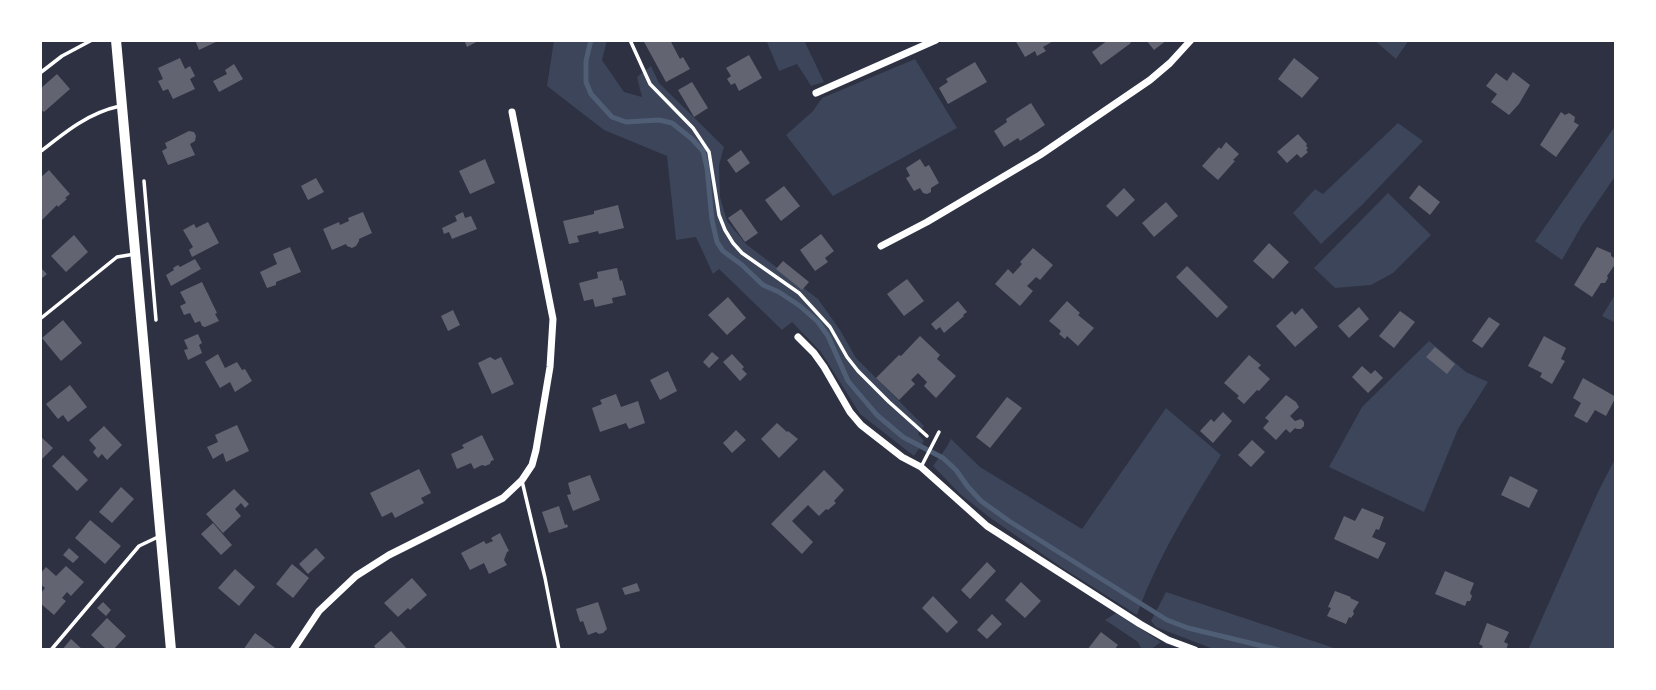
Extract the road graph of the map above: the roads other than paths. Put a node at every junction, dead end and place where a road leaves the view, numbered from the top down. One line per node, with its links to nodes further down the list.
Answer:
1 (92, 40): 5 (lane)
2 (116, 40): 7 (street)
3 (936, 40): 6 (street)
4 (1191, 40): 10 (street)
5 (40, 74)
6 (816, 93)
7 (122, 105): 9 (lane); 11 (street)
8 (512, 112): 16 (street)
9 (40, 152)
10 (881, 246)
11 (137, 254): 12 (lane); 17 (street)
12 (40, 319)
13 (798, 337): 15 (street)
14 (939, 432): 15 (lane)
15 (922, 463): 22 (street)
16 (522, 480): 20 (street); 21 (lane)
17 (162, 535): 18 (lane); 19 (street)
18 (51, 650)
19 (172, 650)
20 (293, 650)
21 (559, 650)
22 (1195, 650)

